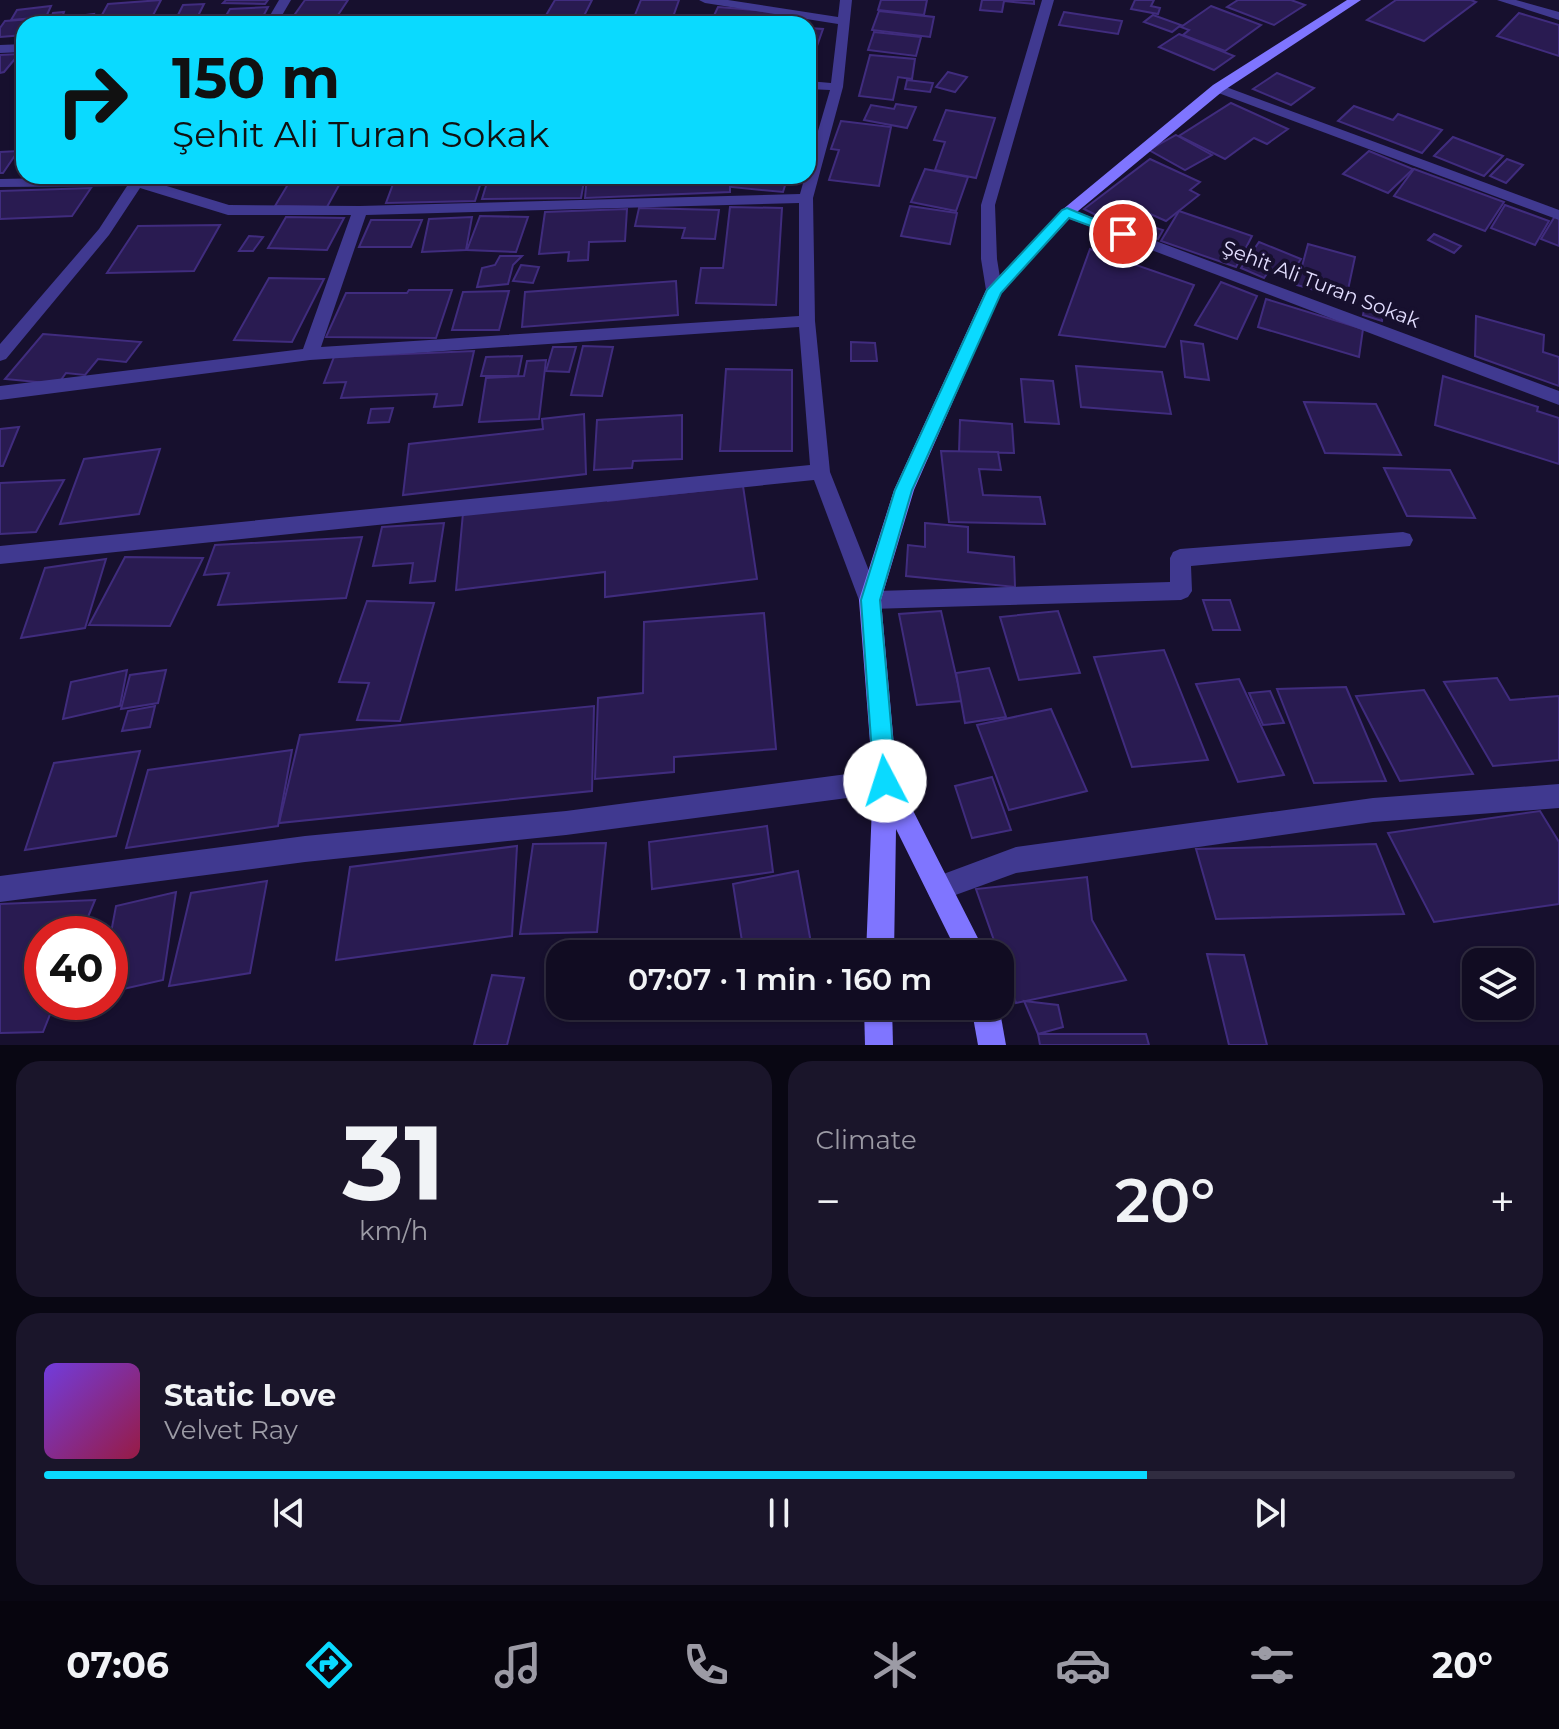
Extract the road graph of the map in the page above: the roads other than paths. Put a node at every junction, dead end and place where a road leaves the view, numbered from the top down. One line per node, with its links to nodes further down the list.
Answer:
1 (705, 0): 6 (street)
2 (846, 0): 9 (street)
3 (1048, 0): 21 (street)
4 (1355, 0): 12 (street)
5 (1503, 0): 7 (street)
6 (809, 16)
7 (1559, 16)
8 (816, 17): 9 (street)
9 (842, 21): 11 (street)
10 (816, 86): 11 (street)
11 (837, 87): 13 (street)
12 (1218, 88): 19 (street); 20 (street)
13 (816, 162)
14 (137, 184): 24 (street)
15 (154, 184): 18 (street)
16 (810, 184): 17 (street)
17 (806, 198): 18 (street); 22 (street)
18 (360, 211): 23 (street)
19 (1067, 213): 21 (street); 26 (street, Şehit Ali Turan Sokak)
20 (1559, 215)
21 (994, 290): 30 (street)
22 (807, 321): 23 (street); 27 (street)
23 (310, 354): 25 (street)
24 (0, 355)
25 (0, 393)
26 (1559, 398)
27 (820, 472): 29 (street); 30 (street)
28 (1403, 540): 30 (street)
29 (0, 555)
30 (870, 600): 31 (street)
31 (885, 781): 33 (street); 34 (street); 35 (street)
32 (1559, 796): 33 (street)
33 (939, 888): 36 (street)
34 (0, 889)
35 (880, 940)
36 (965, 940)
37 (878, 1020): 39 (street)
38 (988, 1020): 40 (street)
39 (879, 1045)
40 (992, 1045)

